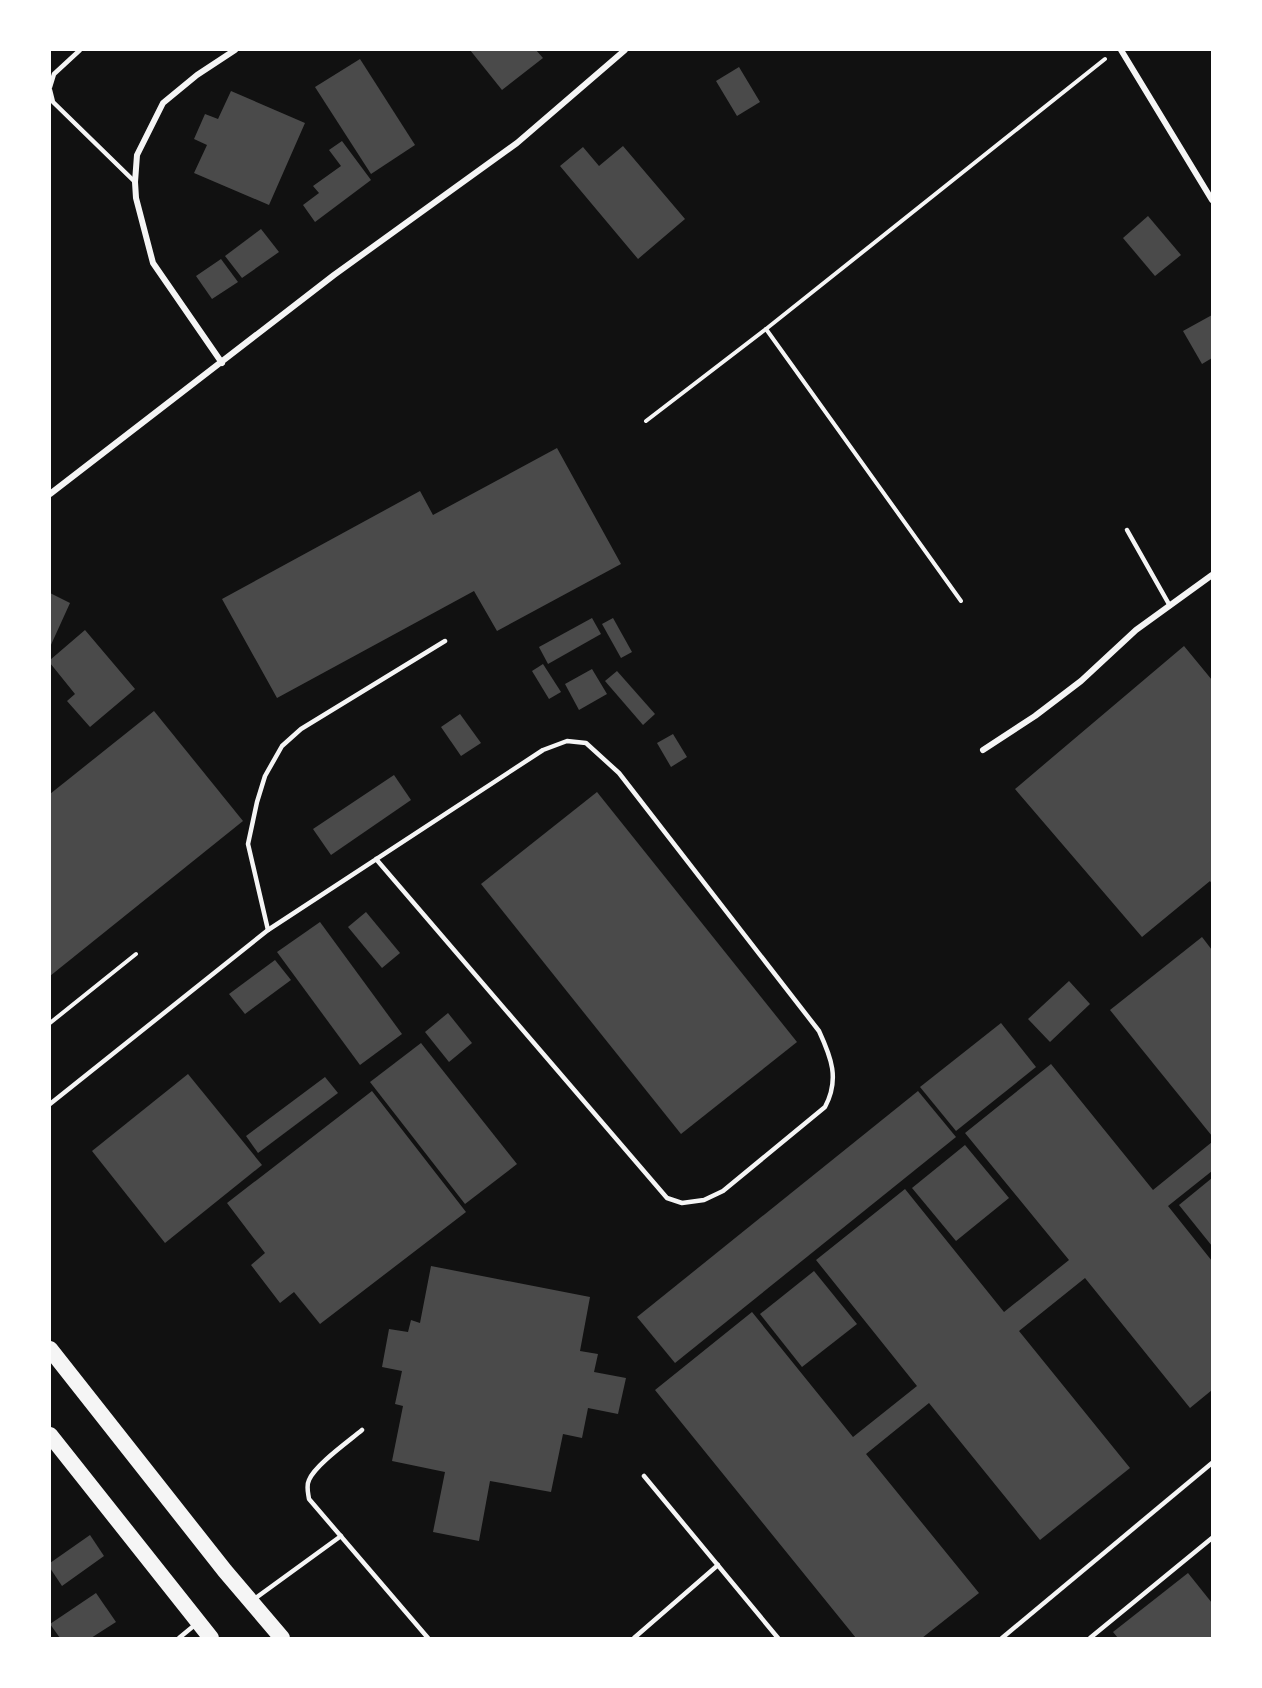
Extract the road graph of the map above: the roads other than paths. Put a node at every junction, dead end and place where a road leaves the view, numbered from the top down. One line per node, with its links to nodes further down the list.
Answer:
1 (80, 50): 5 (lane)
2 (235, 50): 6 (street)
3 (625, 50): 8 (street)
4 (1121, 50): 7 (street)
5 (50, 88): 6 (lane)
6 (135, 182): 8 (street)
7 (1212, 200)
8 (222, 363): 9 (street)
9 (50, 494)
10 (1128, 530): 12 (lane)
11 (1212, 574): 12 (street)
12 (1170, 606): 14 (street)
13 (445, 641): 16 (lane)
14 (982, 750)
15 (376, 859): 15 (lane); 16 (lane)
16 (268, 930): 17 (lane)
17 (50, 1104)
18 (50, 1349): 26 (highway)
19 (362, 1430): 23 (lane)
20 (50, 1435): 27 (highway)
21 (1212, 1463): 34 (lane)
22 (644, 1476): 25 (lane)
23 (341, 1536): 26 (lane); 31 (lane)
24 (1212, 1538): 35 (lane)
25 (718, 1565): 32 (lane); 33 (lane)
26 (251, 1602): 30 (highway)
27 (198, 1623): 28 (lane); 29 (highway)
28 (179, 1638)
29 (211, 1638)
30 (282, 1638)
31 (428, 1638)
32 (634, 1638)
33 (778, 1638)
34 (1002, 1638)
35 (1090, 1638)

